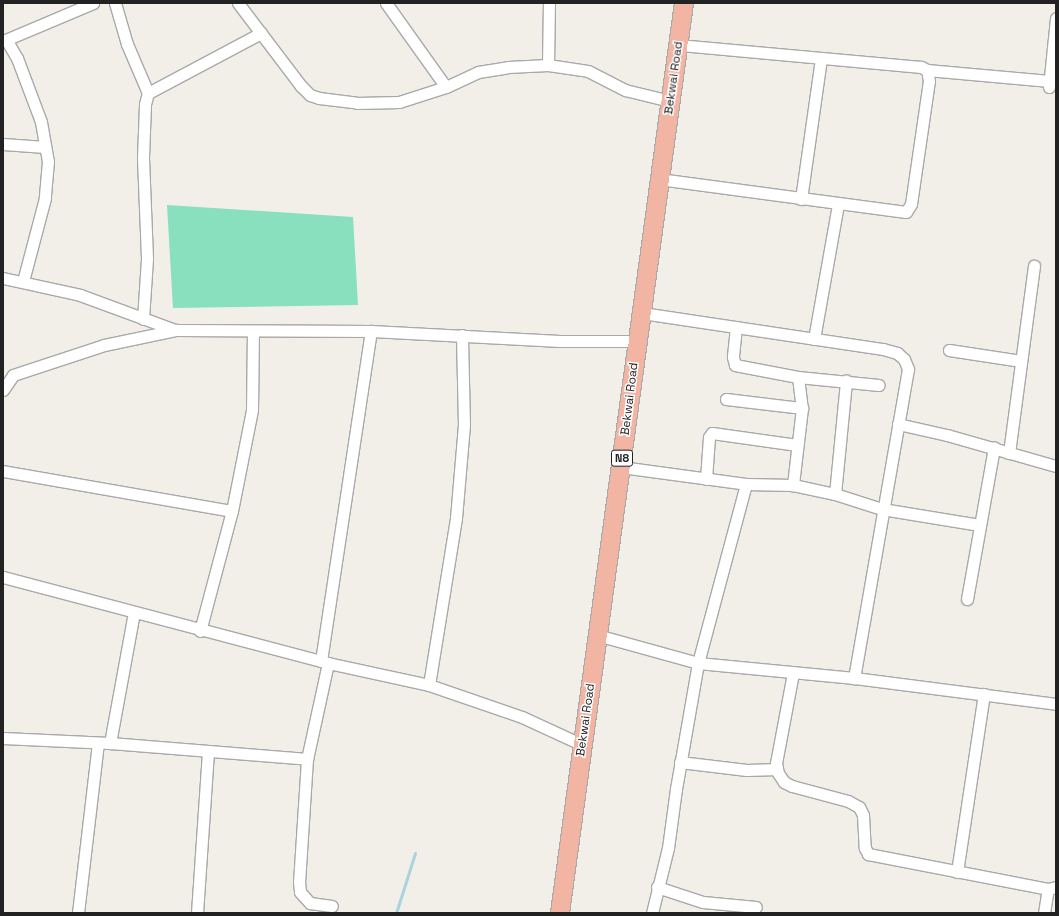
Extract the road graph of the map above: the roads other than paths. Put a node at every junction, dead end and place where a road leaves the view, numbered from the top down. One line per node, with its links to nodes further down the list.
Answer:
1 (93, 3): 9 (street)
2 (116, 3): 15 (street)
3 (238, 3): 8 (street)
4 (386, 3): 14 (street)
5 (549, 3): 12 (street)
6 (684, 3): 10 (highway, Bekwai Road / N8)
7 (1056, 18): 13 (street)
8 (261, 33): 14 (street); 15 (street)
9 (5, 41): 18 (street)
10 (678, 45): 11 (street); 16 (highway, Bekwai Road / N8)
11 (821, 58): 13 (street); 20 (street)
12 (548, 65): 14 (street); 16 (street)
13 (927, 70): 21 (street)
14 (446, 87)
15 (148, 93): 26 (street)
16 (670, 101): 19 (highway, Bekwai Road / N8)
17 (3, 144): 18 (street)
18 (45, 147): 24 (street)
19 (659, 179): 20 (street); 25 (highway, Bekwai Road / N8)
20 (801, 199): 21 (street)
21 (838, 204): 32 (street)
22 (1034, 266): 35 (street)
23 (3, 278): 24 (street)
24 (23, 281): 26 (street)
25 (642, 312): 27 (street); 33 (highway, Bekwai Road / N8)
26 (142, 319): 28 (street)
27 (736, 327): 32 (street); 36 (street)
28 (176, 330): 29 (street); 39 (street)
29 (253, 331): 30 (street); 54 (street)
30 (371, 331): 31 (street); 61 (street)
31 (462, 335): 33 (street); 65 (street)
32 (814, 339): 42 (street)
33 (637, 341): 47 (highway, Bekwai Road / N8)
34 (949, 350): 35 (street)
35 (1021, 362): 45 (street)
36 (798, 377): 37 (street); 41 (street)
37 (846, 381): 38 (street); 52 (street)
38 (879, 385)
39 (3, 390)
40 (726, 399): 41 (street)
41 (802, 408): 43 (street)
42 (898, 424): 44 (street); 53 (street)
43 (797, 445): 49 (street); 51 (street)
44 (994, 447): 45 (street); 55 (street)
45 (1009, 453): 46 (street)
46 (1056, 466)
47 (621, 467): 49 (street); 60 (highway, Bekwai Road / N8)
48 (3, 471): 54 (street)
49 (706, 478): 50 (street)
50 (746, 484): 51 (street); 62 (street)
51 (793, 486): 52 (street)
52 (835, 494): 53 (street)
53 (882, 509): 55 (street); 64 (street)
54 (232, 511): 59 (street)
55 (980, 525): 57 (street)
56 (3, 577): 58 (street)
57 (967, 599)
58 (134, 612): 59 (street); 70 (street)
59 (200, 631): 61 (street)
60 (597, 635): 62 (street); 71 (highway, Bekwai Road / N8)
61 (324, 662): 65 (street); 73 (street)
62 (698, 663): 63 (street); 74 (street)
63 (793, 673): 64 (street); 75 (street)
64 (854, 678): 66 (street)
65 (430, 685): 71 (street)
66 (984, 694): 67 (street); 76 (street)
67 (1056, 704)
68 (3, 738): 69 (street)
69 (98, 742): 70 (street); 81 (street)
70 (110, 743): 72 (street)
71 (583, 745): 83 (highway, Bekwai Road / N8)
72 (208, 752): 73 (street); 82 (street)
73 (307, 759): 79 (street)
74 (680, 762): 75 (street); 77 (street)
75 (777, 769): 76 (street)
76 (957, 872): 78 (street)
77 (657, 887): 80 (street); 84 (street)
78 (1052, 888): 85 (street)
79 (332, 906)
80 (756, 907)
81 (78, 913)
82 (197, 913)
83 (560, 913)
84 (652, 913)
85 (1044, 913)

